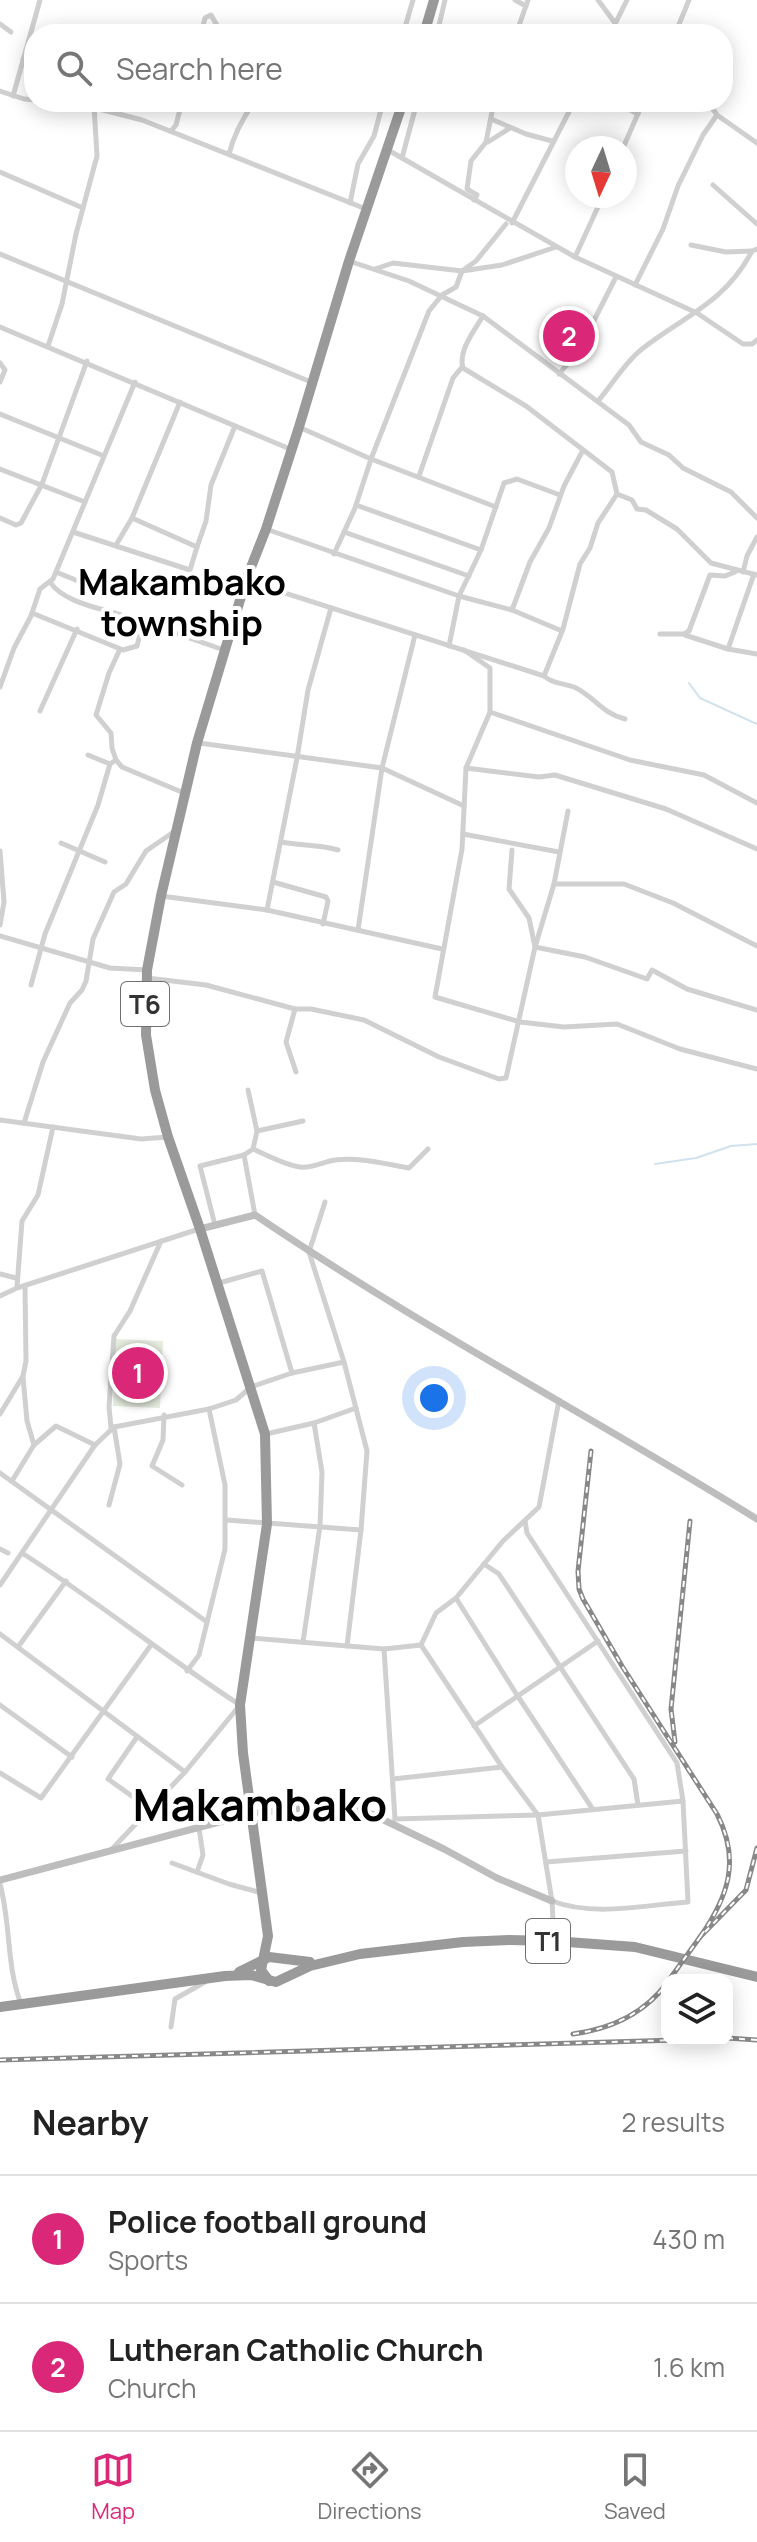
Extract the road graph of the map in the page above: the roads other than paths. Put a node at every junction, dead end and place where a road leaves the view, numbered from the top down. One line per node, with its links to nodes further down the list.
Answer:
1 (40, 0): 12 (street)
2 (413, 0): 15 (street)
3 (434, 0): 16 (highway)
4 (445, 0): 17 (street)
5 (515, 0): 9 (street)
6 (598, 0): 11 (street)
7 (627, 0): 11 (street)
8 (689, 0): 19 (street)
9 (527, 3): 18 (street)
10 (0, 23): 20 (street)
11 (615, 23)
12 (33, 24)
13 (204, 24): 14 (street)
14 (216, 24)
15 (406, 24)
16 (427, 24)
17 (439, 24)
18 (520, 24)
19 (679, 24)
20 (11, 32)
21 (24, 56): 22 (street)
22 (23, 59): 24 (street)
23 (0, 91): 24 (street)
24 (13, 96): 25 (street)
25 (24, 98)
26 (94, 112): 53 (street)
27 (112, 112): 41 (street)
28 (179, 112): 41 (street)
29 (250, 112): 47 (street)
30 (380, 112): 52 (street)
31 (400, 112): 46 (highway, T6)
32 (414, 112): 48 (street)
33 (492, 112): 39 (street)
34 (568, 112): 43 (street)
35 (634, 112): 37 (street)
36 (715, 112): 38 (street)
37 (638, 114): 42 (street)
38 (717, 115): 45 (street); 68 (street)
39 (491, 119): 40 (street); 44 (street)
40 (511, 128): 43 (street); 44 (street)
41 (171, 131): 47 (street)
42 (628, 136)
43 (552, 141): 56 (street)
44 (486, 142): 51 (street)
45 (757, 143)
46 (388, 150): 48 (street); 55 (highway, T6)
47 (229, 154): 52 (street)
48 (402, 158): 51 (street)
49 (0, 172): 53 (street)
50 (713, 185): 57 (street)
51 (474, 200): 56 (street)
52 (350, 203): 55 (street)
53 (83, 208): 67 (street)
54 (597, 208): 62 (street)
55 (367, 209): 63 (highway, T6)
56 (509, 223): 59 (street); 65 (street)
57 (757, 224)
58 (691, 245): 60 (street)
59 (557, 247): 62 (street); 65 (street)
60 (754, 250): 70 (street)
61 (0, 254): 67 (street)
62 (575, 257): 66 (street)
63 (349, 261): 64 (street); 81 (highway, T6)
64 (375, 269): 65 (street); 69 (street)
65 (462, 271): 69 (street)
66 (616, 277): 68 (street); 78 (street)
67 (65, 280): 74 (street); 81 (street)
68 (635, 285): 70 (street)
69 (442, 295): 71 (street); 91 (street)
70 (697, 313): 73 (street); 82 (street)
71 (483, 316): 77 (street); 78 (street)
72 (0, 327): 74 (street)
73 (757, 340)
74 (48, 346): 75 (street)
75 (87, 361): 80 (street); 87 (street)
76 (0, 363): 79 (street)
77 (462, 366): 89 (street); 93 (street)
78 (559, 374): 82 (street)
79 (0, 382)
80 (135, 382): 83 (street); 90 (street)
81 (311, 382): 86 (highway, T6)
82 (598, 401): 102 (street)
83 (180, 402): 85 (street); 101 (street)
84 (0, 414): 87 (street)
85 (235, 426): 88 (street); 108 (street)
86 (299, 427): 88 (highway, T6); 91 (street)
87 (59, 437): 90 (street); 94 (street)
88 (290, 449): 103 (highway, T6)
89 (583, 450): 95 (street); 96 (street)
90 (104, 456): 97 (street)
91 (371, 459): 93 (street); 98 (street)
92 (0, 469): 94 (street)
93 (419, 476): 99 (street)
94 (42, 484): 97 (street); 100 (street)
95 (617, 494): 112 (street); 124 (street)
96 (560, 495): 99 (street); 120 (street)
97 (85, 502): 104 (street)
98 (356, 505): 105 (street); 109 (street)
99 (496, 507): 109 (street)
100 (0, 518)
101 (132, 518): 107 (street); 108 (street)
102 (757, 518)
103 (266, 529): 110 (street); 115 (highway, T6)
104 (73, 532): 107 (street); 111 (street)
105 (344, 532): 110 (street); 114 (street)
106 (757, 537): 112 (street)
107 (116, 545): 108 (street)
108 (197, 547)
109 (481, 550): 114 (street)
110 (334, 554): 118 (street)
111 (56, 572): 116 (street); 117 (street)
112 (739, 572): 113 (street); 126 (street)
113 (755, 574): 130 (street)
114 (469, 576): 118 (street)
115 (246, 580): 119 (street); 132 (highway, T6)
116 (50, 582): 121 (street); 122 (street)
117 (110, 594)
118 (459, 596): 120 (street); 128 (street)
119 (331, 608): 127 (street); 141 (street)
120 (512, 610): 124 (street)
121 (32, 613): 123 (street); 135 (street)
122 (121, 615)
123 (77, 629): 129 (street); 136 (street)
124 (562, 631): 134 (street)
125 (660, 634): 126 (street)
126 (684, 634): 130 (street)
127 (415, 635): 128 (street); 143 (street)
128 (449, 646): 131 (street)
129 (120, 649): 132 (street); 142 (street)
130 (728, 649): 133 (street)
131 (464, 650): 134 (street); 137 (street)
132 (225, 651): 139 (highway, T6)
133 (757, 654)
134 (544, 676): 138 (street)
135 (0, 687)
136 (40, 711)
137 (490, 712): 144 (street); 146 (street)
138 (625, 719)
139 (197, 743): 141 (street); 145 (highway, T6)
140 (88, 755): 142 (street)
141 (297, 758): 143 (street); 151 (street)
142 (113, 762): 145 (street); 157 (street)
143 (382, 768): 147 (street); 166 (street)
144 (466, 768): 147 (street); 153 (street)
145 (185, 793): 149 (highway, T6)
146 (757, 803)
147 (464, 806): 150 (street)
148 (568, 811): 158 (street)
149 (176, 831): 162 (highway, T6); 172 (street)
150 (463, 834): 158 (street); 171 (street)
151 (281, 842): 154 (street); 160 (street)
152 (61, 843): 157 (street)
153 (757, 849)
154 (338, 850)
155 (512, 850): 169 (street)
156 (0, 851): 165 (street)
157 (78, 851): 159 (street); 170 (street)
158 (559, 852): 161 (street)
159 (105, 862)
160 (273, 882): 163 (street); 164 (street)
161 (554, 884): 168 (street); 169 (street)
162 (161, 896): 163 (street); 173 (highway, T6)
163 (267, 910): 164 (street)
164 (323, 924): 166 (street)
165 (0, 925)
166 (358, 930): 171 (street)
167 (0, 936): 170 (street)
168 (757, 946)
169 (535, 947): 176 (street); 177 (street)
170 (42, 948): 172 (street); 174 (street)
171 (442, 949): 177 (street)
172 (89, 963): 173 (street); 183 (street)
173 (147, 974): 175 (street); 186 (highway, T6)
174 (31, 985)
175 (295, 1009): 177 (street); 179 (street)
176 (757, 1010)
177 (520, 1022): 178 (street)
178 (757, 1069)
179 (296, 1072)
180 (248, 1090): 185 (street)
181 (0, 1120): 183 (street)
182 (303, 1121): 185 (street)
183 (24, 1123): 184 (street)
184 (53, 1127): 186 (street); 197 (street)
185 (257, 1131): 187 (street)
186 (168, 1137): 193 (highway, T6)
187 (253, 1149): 188 (street); 189 (street)
188 (428, 1149)
189 (244, 1155): 191 (street); 192 (street)
190 (325, 1202): 195 (street)
191 (255, 1215): 192 (street); 195 (street)
192 (215, 1226): 193 (street)
193 (200, 1229): 194 (street); 198 (highway, T6)
194 (161, 1241): 199 (street); 212 (street)
195 (309, 1252): 202 (street); 206 (street)
196 (0, 1274): 197 (street)
197 (16, 1278): 200 (street)
198 (217, 1283): 203 (street); 205 (highway, T6)
199 (25, 1286): 200 (street); 204 (street)
200 (17, 1288): 201 (street)
201 (0, 1296)
202 (344, 1362): 203 (street); 207 (street)
203 (292, 1373): 205 (street)
204 (23, 1376): 209 (street); 214 (street)
205 (251, 1387): 208 (street); 213 (highway, T6)
206 (559, 1400): 221 (street); 223 (street)
207 (356, 1408): 211 (street); 226 (street)
208 (209, 1409): 210 (street); 222 (street)
209 (0, 1414)
210 (164, 1415): 212 (street); 218 (street)
211 (314, 1423): 213 (street); 225 (street)
212 (113, 1427): 215 (street); 219 (street)
213 (265, 1434): 224 (highway, T6)
214 (34, 1445): 215 (street); 217 (street)
215 (95, 1445): 220 (street)
216 (0, 1473): 217 (street)
217 (12, 1481): 220 (street)
218 (182, 1485)
219 (109, 1505)
220 (52, 1509): 229 (street); 234 (street)
221 (757, 1519)
222 (226, 1520): 224 (street); 234 (street)
223 (525, 1521): 230 (street); 237 (street)
224 (267, 1524): 225 (street); 236 (highway, T6)
225 (320, 1526): 226 (street); 238 (street)
226 (361, 1530): 241 (street)
227 (0, 1549): 228 (street)
228 (8, 1553)
229 (22, 1553): 231 (street); 232 (street)
230 (484, 1564): 233 (street); 244 (street)
231 (66, 1581): 239 (street); 242 (street)
232 (0, 1585)
233 (456, 1598): 240 (street); 246 (street)
234 (207, 1622): 245 (street)
235 (0, 1634): 242 (street)
236 (249, 1638): 238 (street); 248 (highway, T6)
237 (598, 1641): 244 (street); 258 (street)
238 (303, 1642): 241 (street)
239 (151, 1645): 245 (street); 249 (street)
240 (421, 1645): 243 (street); 250 (street)
241 (347, 1646): 243 (street)
242 (18, 1647): 249 (street)
243 (384, 1649): 257 (street)
244 (560, 1667): 246 (street); 259 (street)
245 (187, 1671): 248 (street)
246 (517, 1695): 250 (street); 260 (street)
247 (0, 1705): 252 (street)
248 (240, 1705): 255 (street); 262 (highway, T6)
249 (104, 1712): 251 (street); 252 (street)
250 (474, 1726): 253 (street)
251 (137, 1737): 255 (street); 261 (street)
252 (72, 1757): 254 (street)
253 (502, 1767): 257 (street); 263 (street)
254 (0, 1772): 256 (street)
255 (185, 1772): 261 (street)
256 (16, 1779)
257 (393, 1779): 264 (street)
258 (683, 1801): 259 (street); 266 (street)
259 (638, 1805): 260 (street)
260 (592, 1808): 263 (street)
261 (150, 1809): 267 (street)
262 (253, 1813): 264 (street); 265 (street); 272 (highway, T6)
263 (538, 1815): 264 (street); 268 (street)
264 (396, 1822): 273 (street)
265 (199, 1828): 267 (street); 270 (street)
266 (686, 1851): 268 (street); 273 (street)
267 (108, 1853): 271 (street)
268 (546, 1862): 273 (street)
269 (172, 1863): 270 (street)
270 (197, 1872): 272 (street)
271 (0, 1882): 283 (street)
272 (263, 1893): 274 (highway, T6)
273 (552, 1901): 275 (street)
274 (267, 1921): 276 (highway, T6); 278 (highway, T6)
275 (554, 1941): 277 (highway, T1); 281 (highway, T1)
276 (282, 1957): 277 (highway, T1); 278 (highway, T1); 279 (highway, T6)
277 (336, 1959): 279 (highway, T1)
278 (263, 1960): 280 (highway, T1); 282 (highway, T6)
279 (287, 1976): 282 (highway, T1)
280 (213, 1977): 282 (highway, T1); 283 (highway, T1); 285 (street)
281 (757, 1977)
282 (269, 1981)
283 (21, 2004): 284 (highway, T1)
284 (0, 2007)
285 (171, 2027)

